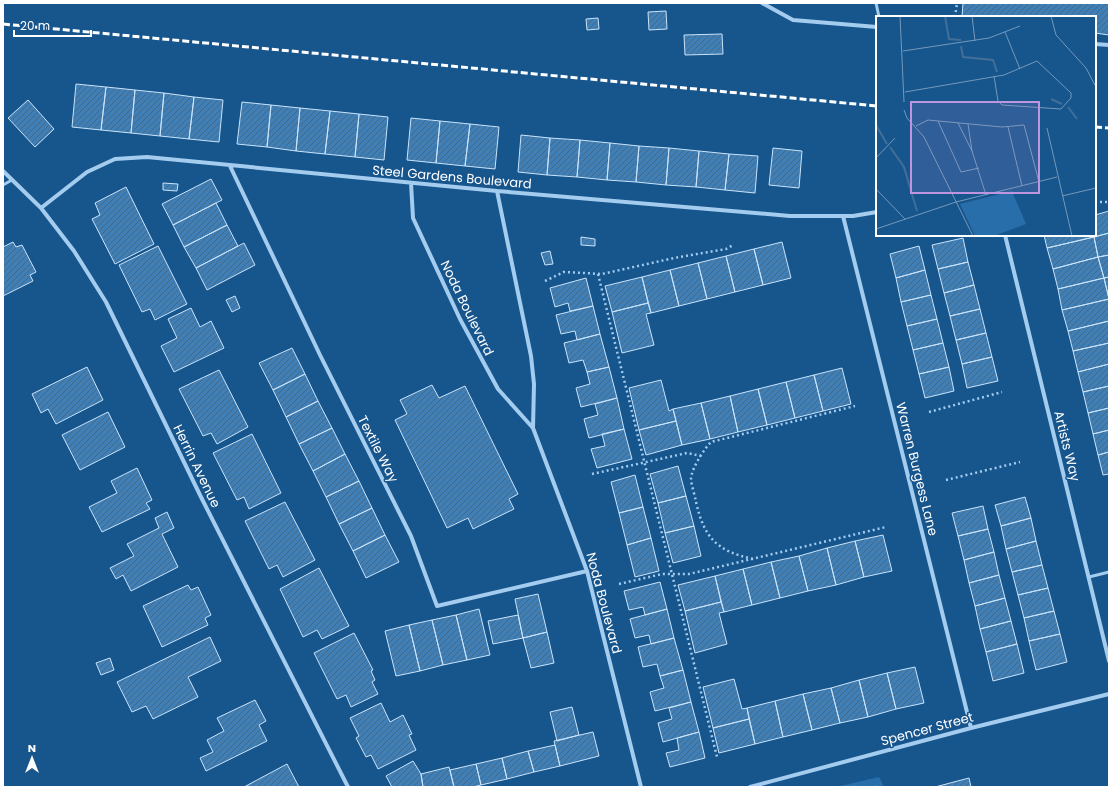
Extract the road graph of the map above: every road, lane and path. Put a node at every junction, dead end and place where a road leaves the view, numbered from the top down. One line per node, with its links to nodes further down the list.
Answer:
1 (762, 3): 6 (street)
2 (876, 3): 4 (lane)
3 (957, 3): 5 (path)
4 (879, 16)
5 (955, 16)
6 (876, 27)
7 (1096, 44): 8 (street)
8 (1109, 45)
9 (230, 166): 12 (street, Steel Gardens Boulevard); 17 (street, Steel Gardens Boulevard); 35 (street, Textile Way)
10 (3, 171): 11 (street, Herrin Avenue)
11 (12, 180): 13 (lane); 17 (street, Herrin Avenue)
12 (411, 183): 14 (street, Steel Gardens Boulevard); 27 (street, Noda Boulevard)
13 (3, 185)
14 (497, 191): 19 (street, Steel Gardens Boulevard); 27 (street, Noda Boulevard)
15 (1096, 202): 16 (path)
16 (1109, 202)
17 (41, 208): 44 (street, Herrin Avenue)
18 (876, 212): 19 (street, Steel Gardens Boulevard)
19 (843, 216): 42 (street, Warren Burgess Lane)
20 (1005, 236): 38 (street, Artists Way)
21 (733, 246): 22 (path)
22 (598, 274): 23 (path); 29 (path)
23 (545, 281)
24 (1002, 392): 26 (path)
25 (855, 406): 28 (path)
26 (929, 412)
27 (533, 428): 35 (street, Noda Boulevard)
28 (701, 456): 29 (path); 34 (path)
29 (644, 462): 31 (path); 37 (path)
30 (1020, 462): 32 (path)
31 (592, 474)
32 (946, 480)
33 (886, 527): 34 (path)
34 (753, 559): 37 (path)
35 (587, 571): 45 (street, Noda Boulevard)
36 (1109, 572): 38 (lane)
37 (672, 574): 39 (path); 43 (path)
38 (1089, 577): 40 (street, Artists Way)
39 (619, 584)
40 (1109, 661)
41 (1109, 694): 42 (street, Spencer Street)
42 (971, 728): 46 (street, Spencer Street)
43 (717, 757)
44 (348, 787)
45 (641, 787)
46 (750, 787)

